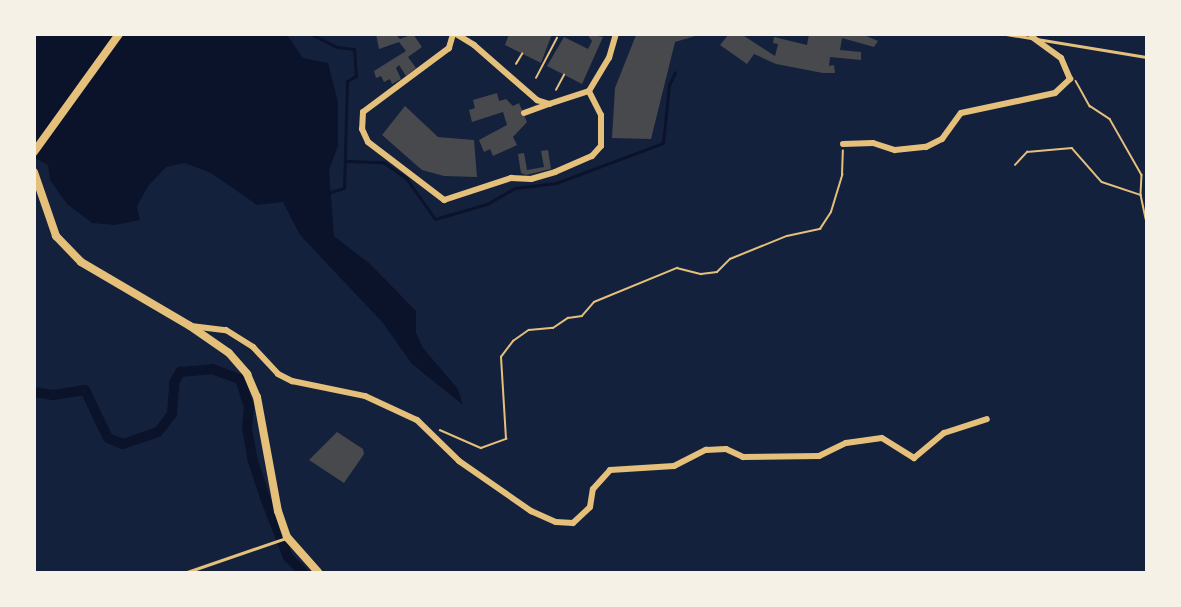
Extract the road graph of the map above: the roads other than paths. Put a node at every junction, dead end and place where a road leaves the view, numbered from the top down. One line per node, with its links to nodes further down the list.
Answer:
1 (119, 34): 11 (street)
2 (454, 34): 7 (street); 8 (street)
3 (616, 34): 7 (street)
4 (1006, 34): 5 (lane)
5 (1032, 38): 6 (lane); 10 (street)
6 (1146, 57)
7 (589, 91): 8 (street)
8 (549, 104): 9 (street)
9 (524, 113)
10 (843, 144)
11 (34, 152)
12 (34, 172): 13 (street)
13 (190, 326): 14 (street); 15 (street)
14 (987, 419)
15 (288, 537): 16 (lane); 17 (street)
16 (187, 573)
17 (318, 573)

